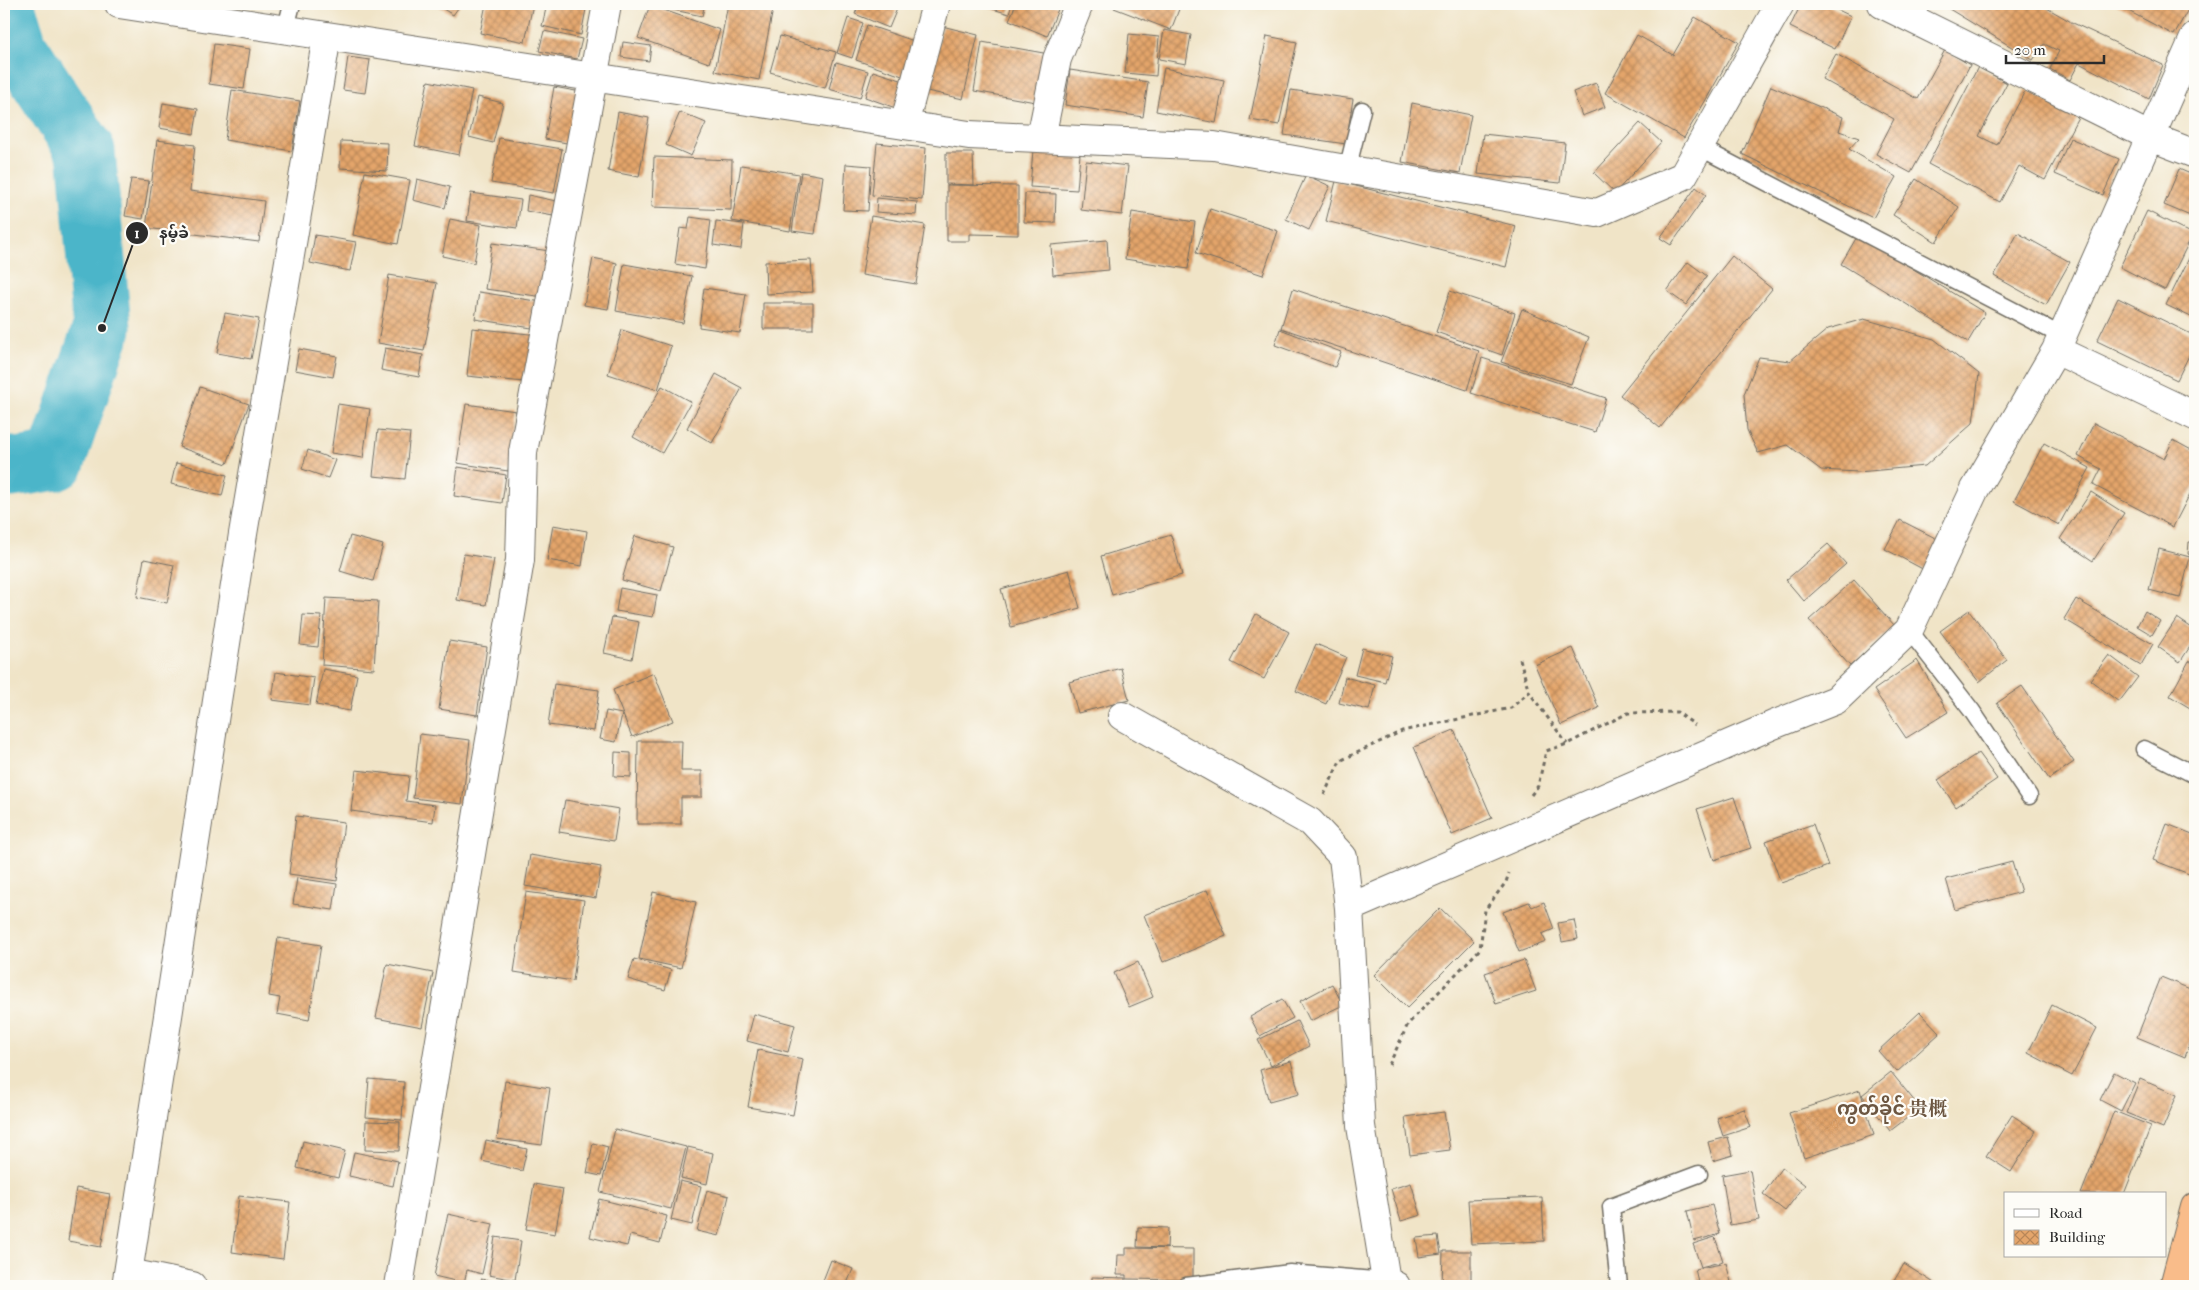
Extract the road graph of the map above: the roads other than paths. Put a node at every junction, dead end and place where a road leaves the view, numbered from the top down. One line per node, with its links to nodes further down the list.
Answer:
1 (119, 4): 7 (street)
2 (607, 4): 10 (street)
3 (936, 4): 12 (street)
4 (1079, 4): 14 (street)
5 (1780, 4): 15 (street)
6 (1882, 4): 13 (street)
7 (289, 16): 8 (street)
8 (327, 36): 10 (street); 28 (street)
9 (2195, 36): 13 (street)
10 (594, 77): 12 (street); 31 (street)
11 (1362, 110): 17 (lane)
12 (904, 125): 14 (street)
13 (2151, 137): 16 (street); 18 (street)
14 (1041, 138): 17 (street)
15 (1699, 147): 17 (street); 18 (lane)
16 (2195, 154)
17 (1347, 170)
18 (2059, 343): 19 (street); 20 (street)
19 (2195, 416)
20 (1909, 630): 24 (lane); 25 (street)
21 (1122, 716): 25 (street)
22 (2144, 749): 23 (lane)
23 (2195, 775)
24 (2029, 796)
25 (1349, 908): 29 (street)
26 (1699, 1174): 33 (lane)
27 (2195, 1207): 34 (highway)
28 (128, 1279): 30 (street)
29 (1391, 1284): 32 (lane)
30 (192, 1286)
31 (399, 1286)
32 (1186, 1286)
33 (1619, 1286)
34 (2174, 1286)

